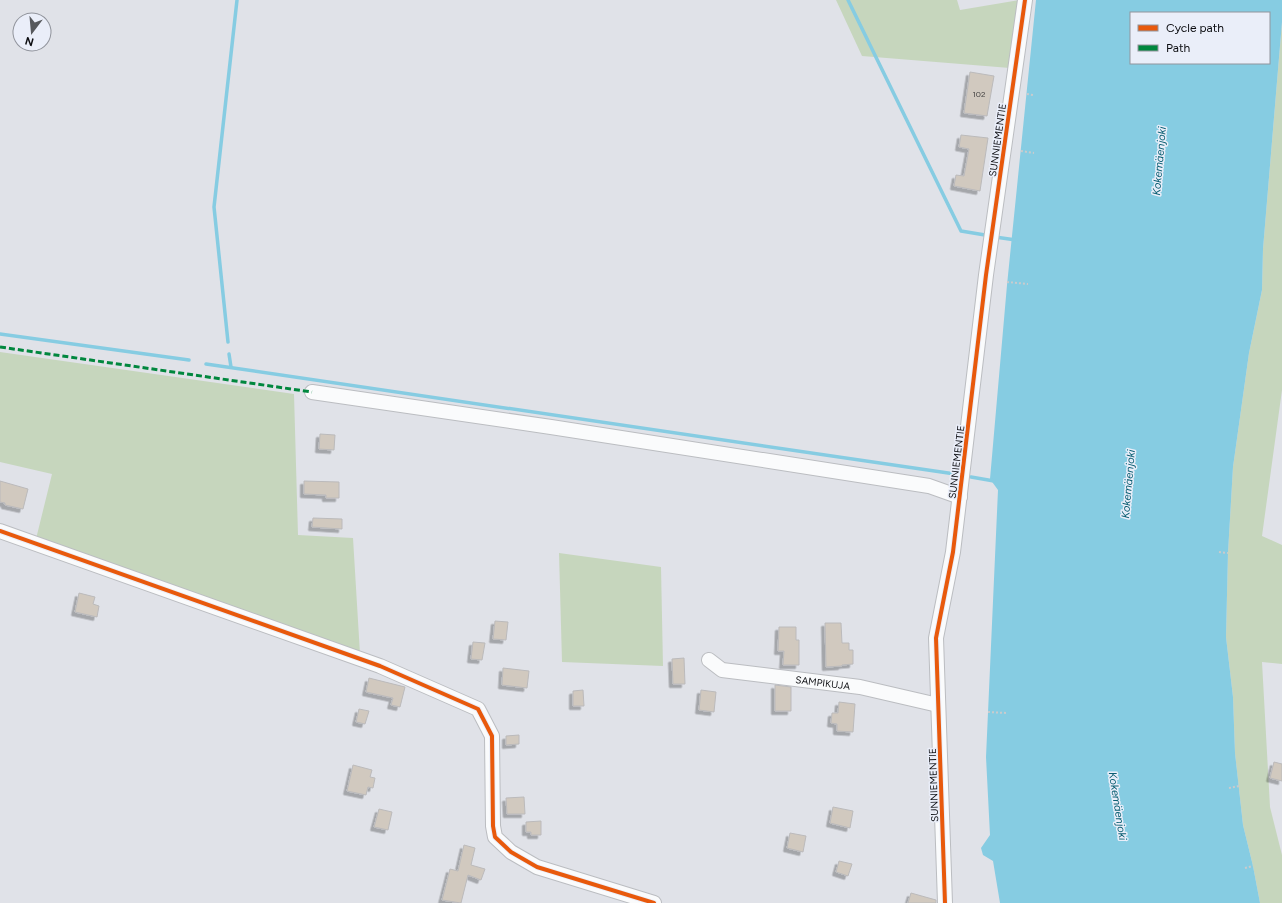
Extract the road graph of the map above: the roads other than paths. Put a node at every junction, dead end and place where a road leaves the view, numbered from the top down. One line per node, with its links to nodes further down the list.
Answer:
1 (1025, 0): 3 (street, SUNNIEMENTIE)
2 (312, 392): 3 (street)
3 (960, 497): 6 (street, SUNNIEMENTIE)
4 (0, 531): 7 (street)
5 (709, 660): 6 (street, SAMPIKUJA)
6 (938, 705): 8 (street, SUNNIEMENTIE)
7 (654, 903)
8 (945, 903)

